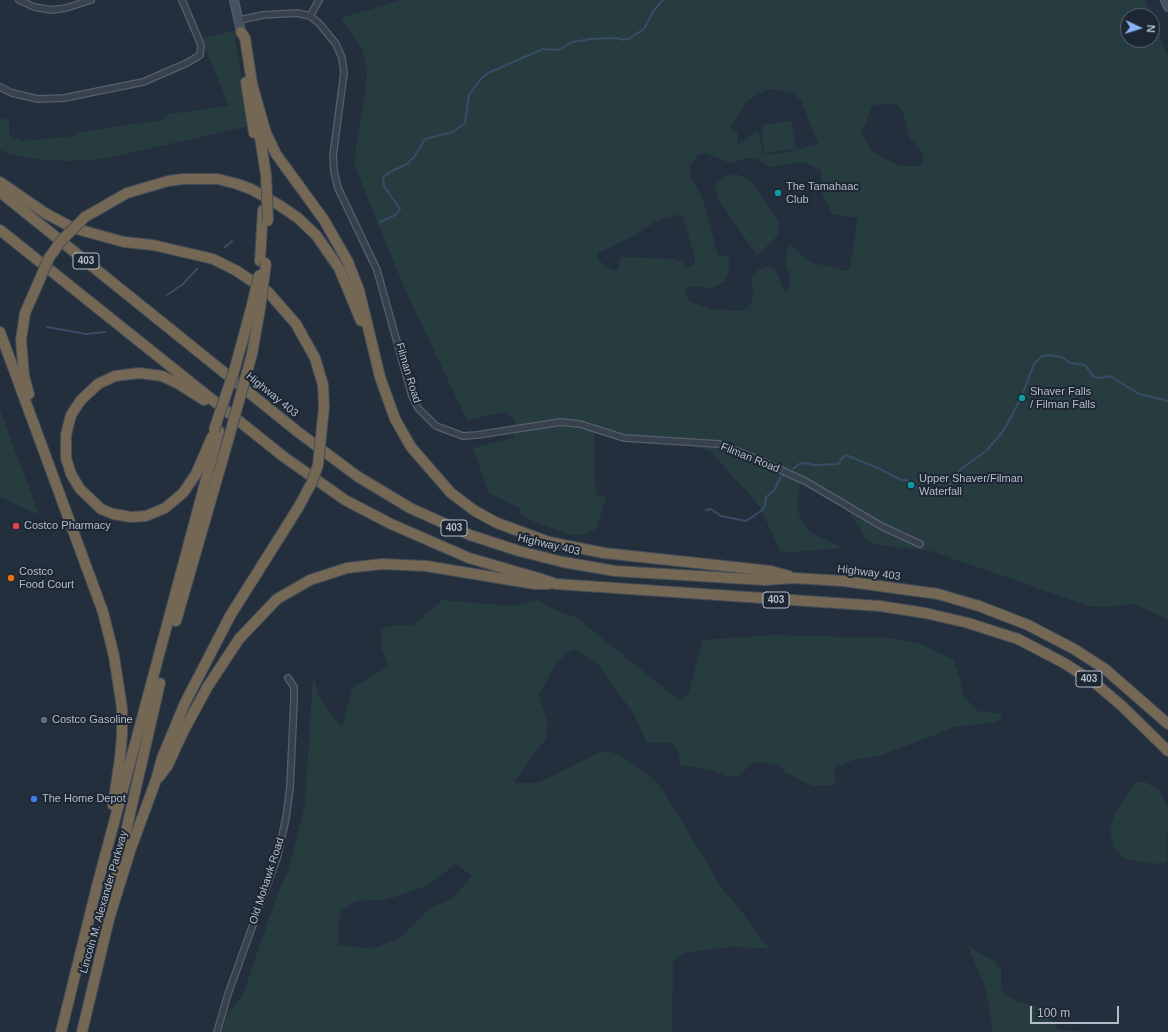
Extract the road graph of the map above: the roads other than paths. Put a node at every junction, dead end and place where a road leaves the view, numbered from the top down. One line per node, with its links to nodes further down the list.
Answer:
1 (19, 0): 2 (street)
2 (91, 0)
3 (182, 0): 12 (street)
4 (234, 0): 9 (main road)
5 (319, 0): 8 (street)
6 (1165, 0): 7 (main road)
7 (1168, 7)
8 (310, 16): 9 (street); 24 (street, Filman Road)
9 (239, 20): 10 (main road)
10 (241, 32): 11 (highway); 13 (highway)
11 (252, 84): 13 (highway); 20 (highway)
12 (0, 87)
13 (263, 174): 17 (highway); 17 (highway, bridge)
14 (0, 182): 30 (highway, bridge)
15 (0, 192): 25 (highway, Highway 403 / 403)
16 (0, 230): 21 (highway, 403)
17 (263, 262): 18 (highway, bridge)
18 (256, 307): 22 (highway, bridge); 32 (highway, bridge)
19 (0, 332): 23 (highway)
20 (374, 355): 23 (highway, bridge); 25 (highway)
21 (231, 414): 22 (highway); 26 (highway, 403)
22 (217, 430): 31 (highway)
23 (36, 432): 31 (highway)
24 (920, 544)
25 (794, 578): 28 (highway, Highway 403 / 403)
26 (556, 584): 29 (highway, 403); 30 (highway)
27 (288, 678): 35 (street, Old Mohawk Road)
28 (1168, 724)
29 (1168, 751)
30 (156, 780): 32 (highway, Lincoln M. Alexander Parkway)
31 (91, 907): 33 (highway, Lincoln M. Alexander Parkway)
32 (109, 919): 34 (highway, Lincoln M. Alexander Parkway)
33 (61, 1032)
34 (82, 1032)
35 (217, 1032)

